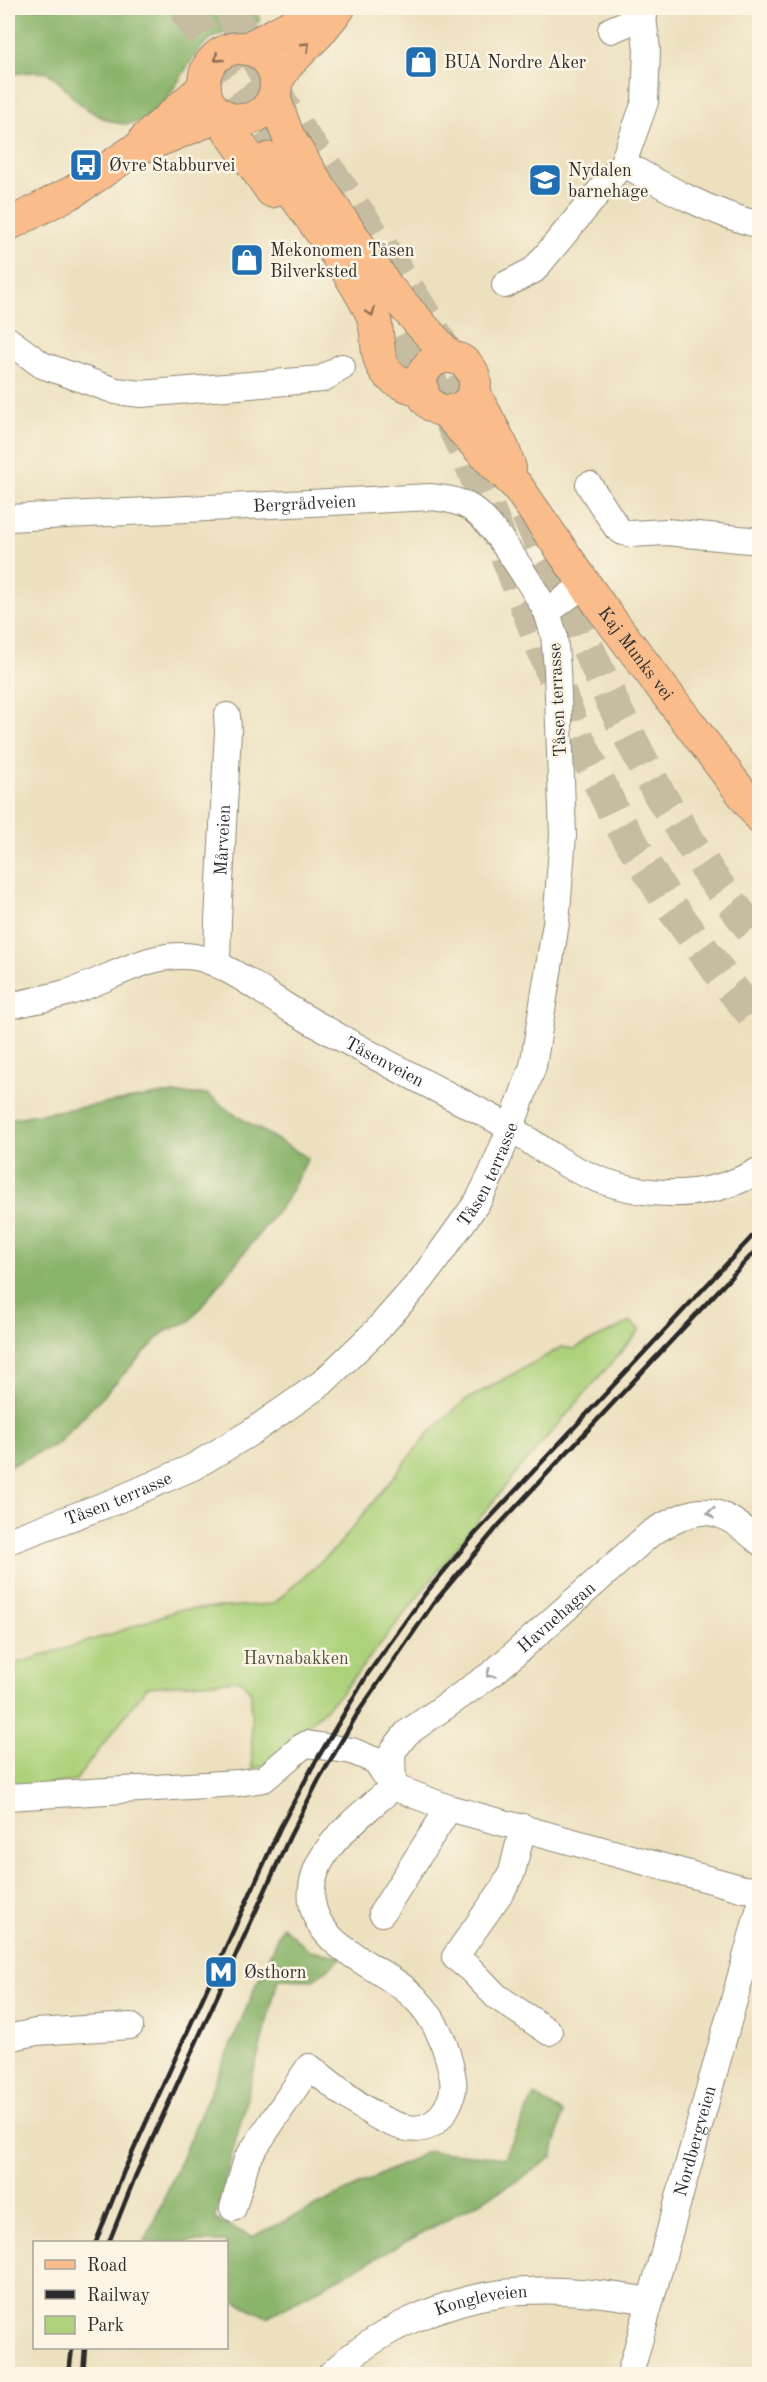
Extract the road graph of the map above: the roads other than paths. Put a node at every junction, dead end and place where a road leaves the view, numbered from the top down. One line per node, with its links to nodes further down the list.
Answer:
1 (338, 9): 4 (main road); 6 (main road, one-way to 1)
2 (643, 12): 3 (street); 10 (street)
3 (611, 30)
4 (246, 49): 5 (main road, one-way to 5); 6 (main road)
5 (205, 86): 7 (main road); 8 (main road)
6 (275, 89): 7 (main road); 11 (main road, Kaj Munks vei)
7 (234, 117): 8 (main road); 11 (main road, Kaj Munks vei); 16 (highway)
8 (133, 151): 12 (main road)
9 (269, 159): 20 (highway, one-way to 20)
10 (623, 163): 13 (street); 14 (street)
11 (320, 188): 15 (main road, Kaj Munks vei)
12 (8, 225)
13 (759, 225)
14 (505, 285)
15 (388, 288): 18 (main road, Kaj Munks vei); 20 (main road, Kaj Munks vei)
16 (341, 292)
17 (8, 340): 19 (street)
18 (450, 357): 20 (main road); 21 (main road, Kaj Munks vei)
19 (342, 367)
20 (422, 383): 22 (main road, Kaj Munks vei)
21 (474, 392): 22 (main road); 24 (main road, Kaj Munks vei)
22 (446, 411): 24 (main road, Kaj Munks vei)
23 (589, 485): 26 (street)
24 (517, 486): 27 (main road, Kaj Munks vei)
25 (8, 518): 28 (street, Bergrådveien)
26 (759, 541)
27 (585, 584): 28 (street); 30 (main road, Kaj Munks vei)
28 (547, 612): 33 (street, Tåsen terrasse)
29 (227, 716): 31 (street, Mårveien)
30 (759, 817)
31 (218, 964): 32 (street, Tåsenveien); 33 (street, Tåsenveien)
32 (8, 1006)
33 (511, 1127): 34 (street, Tåsenveien); 35 (street, Tåsen terrasse)
34 (759, 1170)
35 (8, 1540)
36 (759, 1542): 37 (street, Havnehagan, one-way to 37)
37 (393, 1787): 38 (street); 39 (street); 47 (street)
38 (8, 1797)
39 (449, 1808): 40 (street); 43 (street)
40 (523, 1827): 41 (street); 45 (street)
41 (759, 1890)
42 (759, 1907): 48 (street, Nordbergveien)
43 (382, 1912)
44 (130, 2026): 46 (street)
45 (549, 2032)
46 (8, 2038)
47 (233, 2208)
48 (649, 2301): 49 (street, Kongleveien); 50 (street, Nordbergveien)
49 (331, 2374)
50 (630, 2374)

